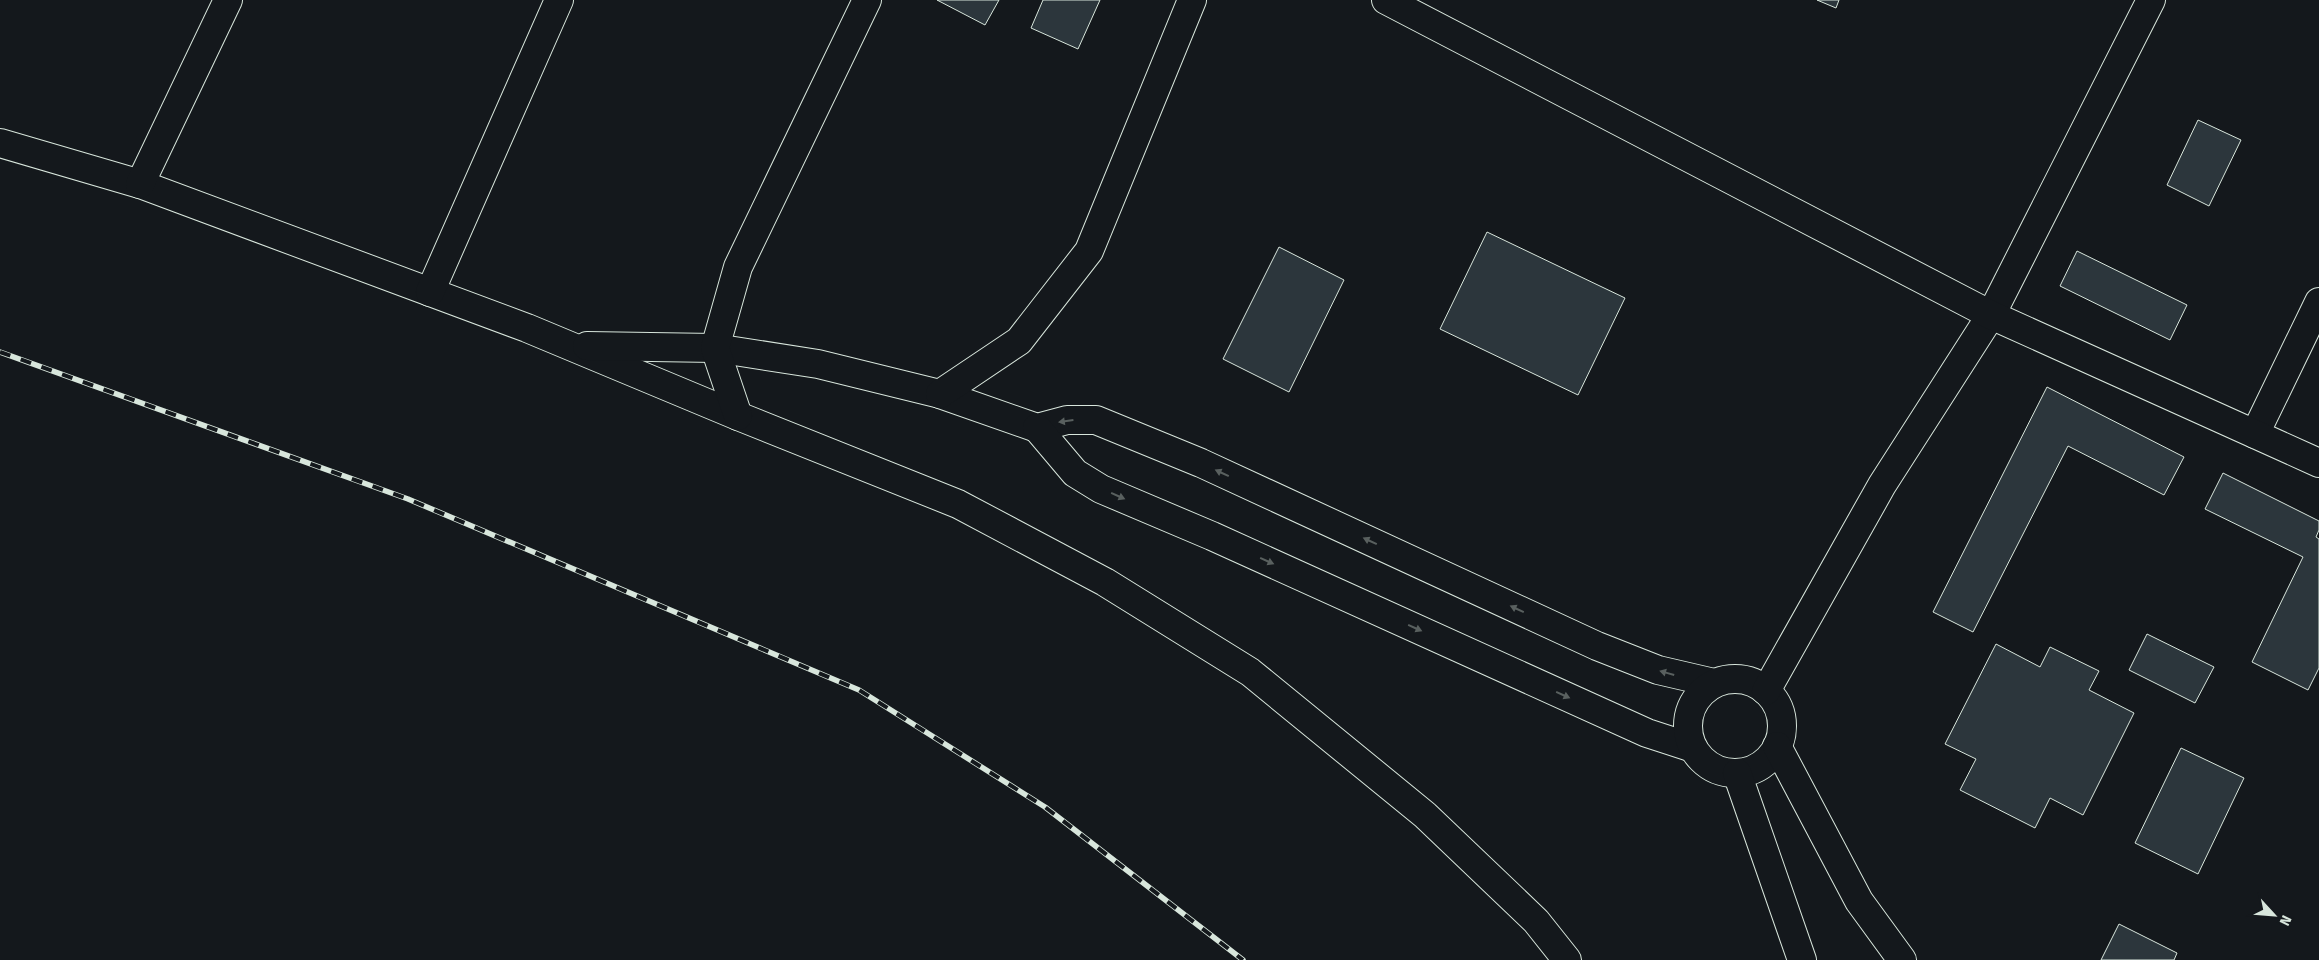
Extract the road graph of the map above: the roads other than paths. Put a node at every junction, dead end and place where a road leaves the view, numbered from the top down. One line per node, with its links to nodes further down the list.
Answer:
1 (228, 0): 8 (street)
2 (559, 0): 9 (street)
3 (867, 0): 13 (street)
4 (1192, 0): 14 (street)
5 (1386, 0): 11 (street)
6 (2151, 0): 11 (street)
7 (0, 143): 8 (street)
8 (140, 184): 9 (street)
9 (430, 292): 12 (street)
10 (2319, 302): 17 (street)
11 (1991, 315): 17 (street); 20 (street)
12 (574, 346): 13 (street); 15 (street)
13 (715, 348): 14 (street); 15 (street)
14 (940, 394): 16 (street)
15 (738, 416): 24 (street)
16 (1037, 428): 19 (street, one-way to 16); 22 (street, one-way to 22)
17 (2255, 434): 18 (street)
18 (2319, 463)
19 (1714, 683): 20 (street); 22 (street)
20 (1766, 692): 21 (street)
21 (1777, 746): 23 (street); 26 (street)
22 (1693, 748): 23 (street)
23 (1737, 773): 25 (street)
24 (1567, 960)
25 (1802, 960)
26 (1902, 960)

